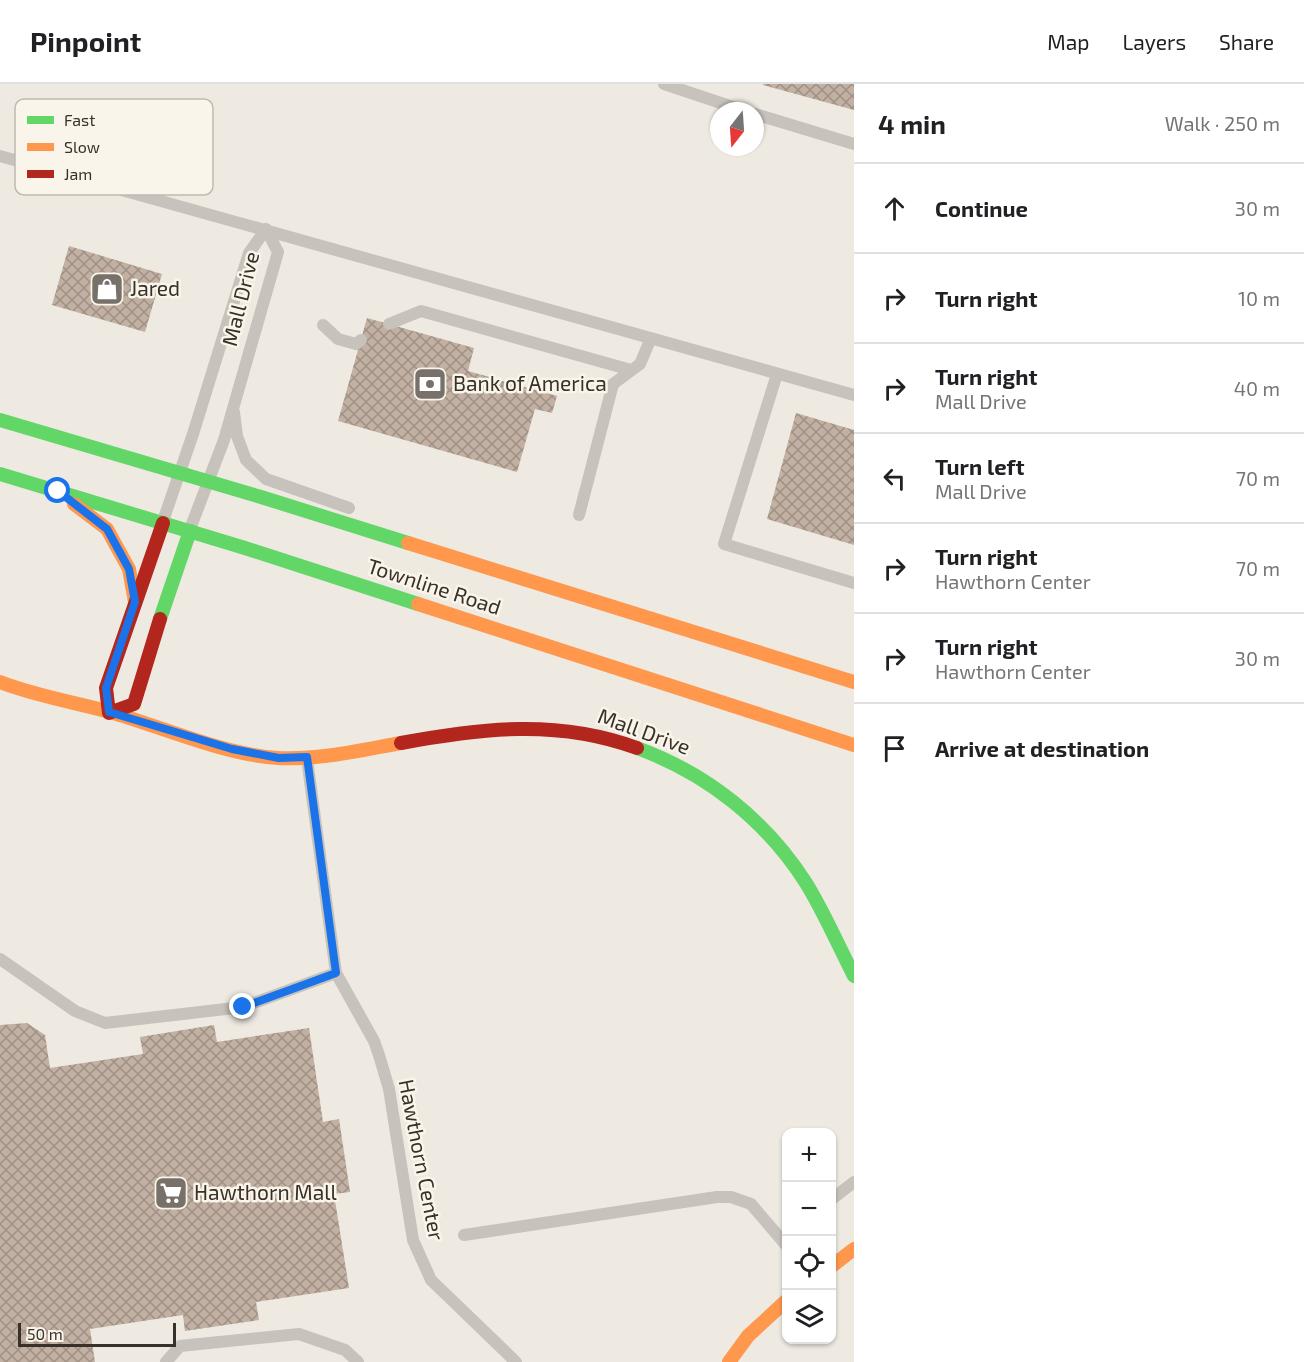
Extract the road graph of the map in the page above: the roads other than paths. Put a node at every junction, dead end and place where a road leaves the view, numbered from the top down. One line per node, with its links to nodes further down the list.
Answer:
1 (664, 84): 2 (lane)
2 (718, 102)
3 (764, 117): 4 (lane)
4 (854, 144)
5 (0, 156): 6 (lane)
6 (15, 160)
7 (142, 195): 8 (lane)
8 (266, 229): 11 (lane); 16 (lane, Mall Drive); 18 (lane, Mall Drive)
9 (389, 324): 13 (lane)
10 (323, 325): 12 (lane)
11 (651, 338): 13 (lane); 14 (lane)
12 (361, 340)
13 (631, 370): 23 (lane)
14 (777, 374): 15 (lane); 28 (lane)
15 (854, 395)
16 (233, 408): 20 (lane, Mall Drive); 22 (lane)
17 (0, 420): 18 (main road, Townline Road)
18 (180, 473): 20 (main road, Townline Road); 24 (lane, Mall Drive)
19 (0, 474): 21 (main road, Townline Road)
20 (208, 482): 26 (lane, Mall Drive); 27 (main road, Townline Road)
21 (58, 491): 24 (main road, Townline Road); 29 (main road)
22 (361, 512)
23 (579, 515)
24 (163, 523): 26 (main road, Townline Road); 29 (main road, Mall Drive)
25 (392, 525): 27 (lane)
26 (190, 531): 32 (main road, Mall Drive); 33 (main road, Townline Road)
27 (474, 563): 31 (main road, Townline Road)
28 (854, 583)
29 (135, 602): 32 (main road, Mall Drive)
30 (0, 682): 32 (main road, Mall Drive)
31 (854, 682)
32 (109, 712): 34 (main road, Mall Drive)
33 (854, 745)
34 (307, 757): 36 (lane, Hawthorn Center); 37 (main road, Mall Drive)
35 (0, 959): 36 (lane)
36 (336, 973): 47 (lane, Hawthorn Center)
37 (854, 975)
38 (854, 1182): 39 (lane)
39 (836, 1195)
40 (464, 1235): 41 (lane)
41 (782, 1236)
42 (854, 1249): 43 (main road)
43 (836, 1262)
44 (782, 1304): 48 (main road)
45 (166, 1362): 46 (lane)
46 (358, 1362)
47 (516, 1362)
48 (729, 1362)

